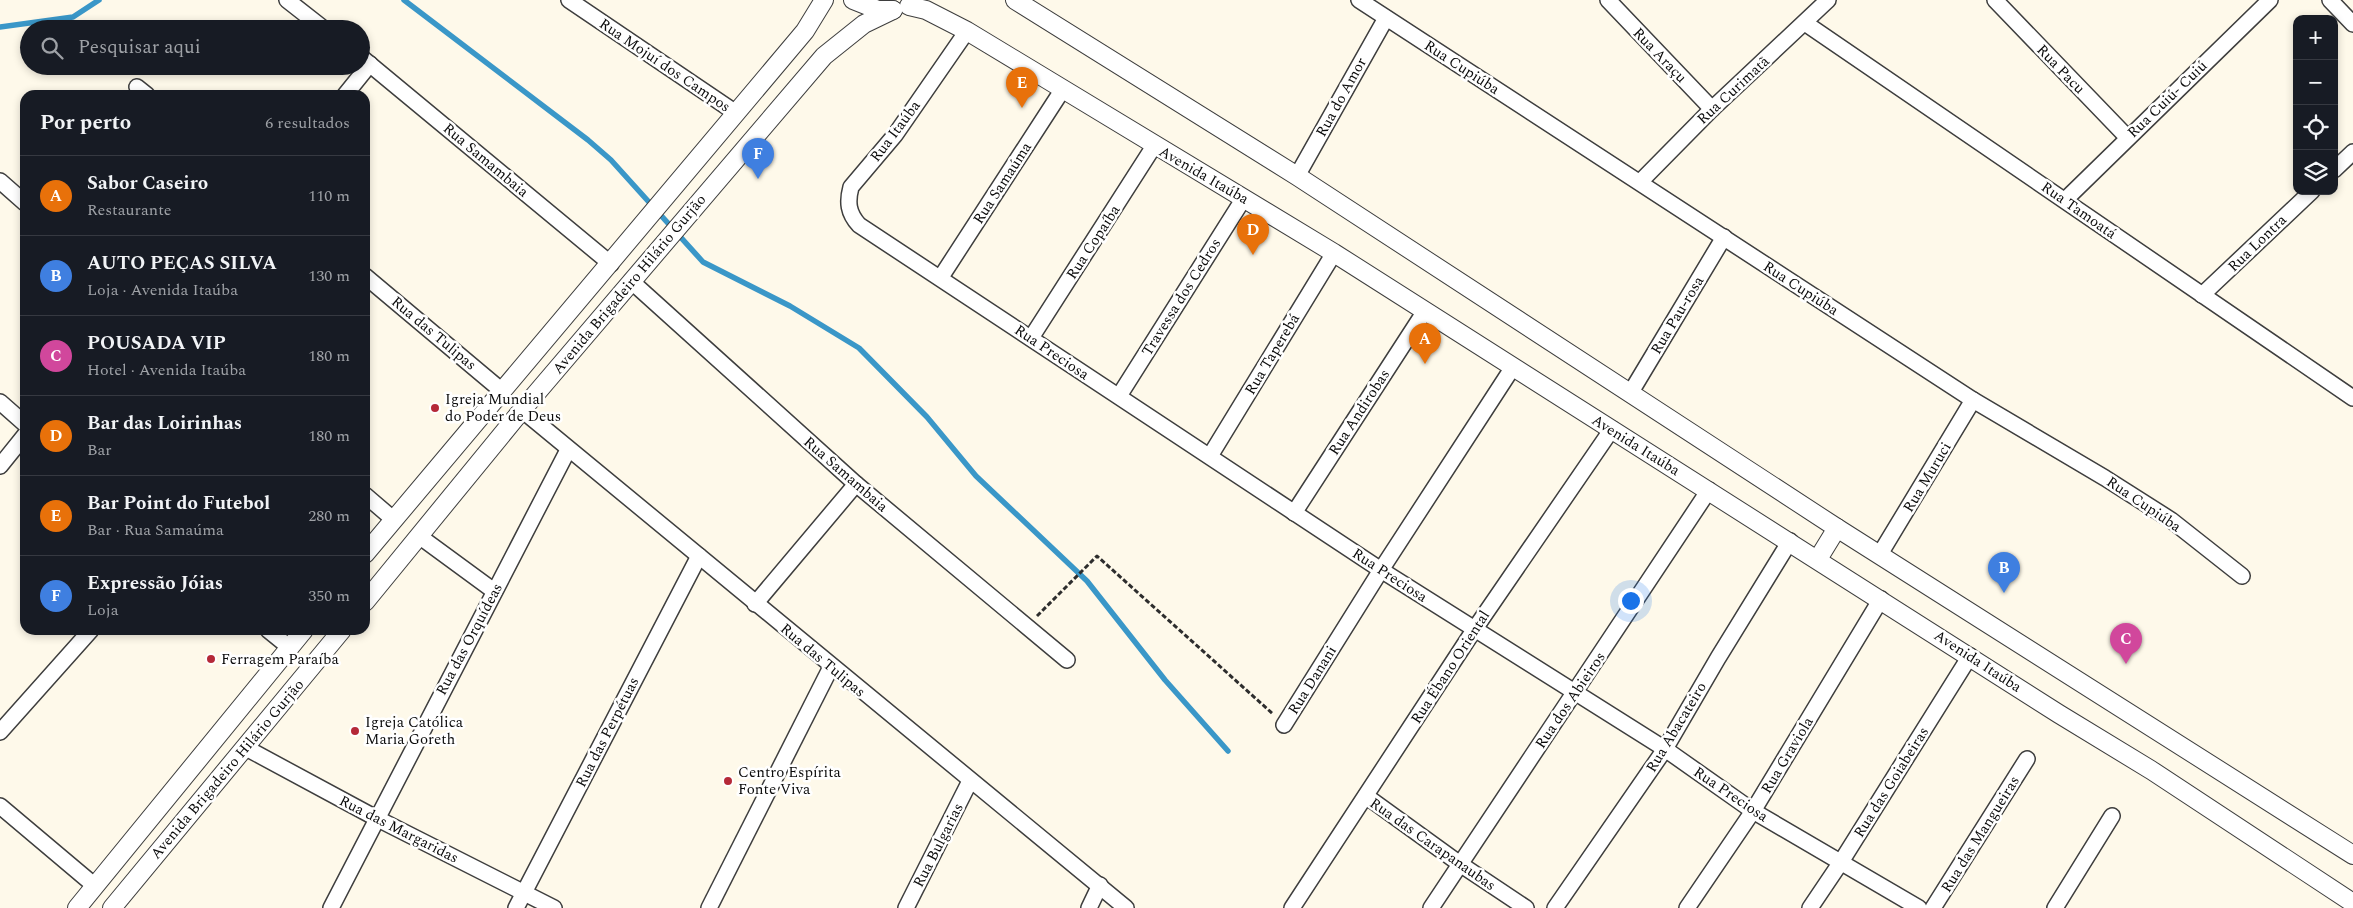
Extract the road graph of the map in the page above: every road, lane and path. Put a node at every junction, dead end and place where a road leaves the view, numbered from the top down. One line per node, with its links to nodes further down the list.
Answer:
1 (287, 0): 14 (street)
2 (569, 0): 23 (street, Rua Mojuí dos Campos)
3 (824, 0): 23 (street, Avenida Brigadeiro Hilário Gurjão)
4 (853, 0): 12 (street, Avenida Itaúba)
5 (1015, 0): 28 (street)
6 (1359, 0): 13 (street, Rua Cupiúba)
7 (1608, 0): 22 (street, Rua Araçu)
8 (1828, 0): 15 (street, Rua Curimatã)
9 (1995, 0): 24 (street, Rua Pacu)
10 (2270, 0): 24 (street, Rua Cuiú- Cuiú)
11 (2330, 0): 16 (street)
12 (907, 6): 17 (street, Avenida Itaúba); 41 (street, Avenida Brigadeiro Hilário Gurjão)
13 (1386, 18): 28 (street, Rua do Amor); 30 (street, Rua Cupiúba)
14 (313, 20)
15 (1805, 24): 22 (street, Rua Curimatã); 34 (street, Rua Tamoatá)
16 (2353, 24)
17 (967, 31): 20 (street, Avenida Itaúba); 35 (street, Rua Itaúba)
18 (370, 63): 38 (street, Rua Samambaia)
19 (357, 75): 21 (street)
20 (1063, 89): 25 (street, Avenida Itaúba); 39 (street, Rua Samaúma)
21 (349, 90)
22 (1712, 109): 30 (street, Rua Curimatã)
23 (736, 113): 38 (street, Avenida Brigadeiro Hilário Gurjão)
24 (2128, 138): 34 (street, Rua Cuiú- Cuiú)
25 (1154, 146): 32 (street, Avenida Itaúba); 44 (street, Rua Copaíba)
26 (2353, 152): 27 (street)
27 (2338, 166)
28 (1297, 176): 47 (street)
29 (0, 181): 33 (street)
30 (1640, 182): 36 (street, Rua Cupiúba)
31 (2308, 195): 42 (street, Rua Lontra)
32 (1244, 198): 37 (street, Avenida Itaúba); 49 (street, Travessa dos Cedros)
33 (20, 199)
34 (2065, 200): 42 (street, Rua Tamoatá)
35 (868, 231): 39 (street, Rua Preciosa)
36 (1724, 237): 47 (street, Rua Pau-rosa); 50 (street, Rua Cupiúba)
37 (1334, 253): 43 (street, Avenida Itaúba); 57 (street, Rua Taperebá)
38 (611, 264): 46 (street, Avenida Brigadeiro Hilário Gurjão)
39 (941, 277): 44 (street, Rua Preciosa)
40 (370, 280): 46 (street, Rua das Tulipas)
41 (631, 281): 52 (street, Avenida Brigadeiro Hilário Gurjão); 59 (street, Rua Samambaia)
42 (2202, 295): 48 (street, Rua Tamoatá)
43 (1425, 311): 45 (street, Avenida Itaúba); 62 (street, Rua Andirobas)
44 (1031, 338): 49 (street, Rua Preciosa)
45 (1513, 367): 54 (street, Avenida Itaúba); 71 (street, Rua Danani)
46 (502, 390): 63 (street, Avenida Brigadeiro Hilário Gurjão)
47 (1631, 392): 64 (street)
48 (2352, 395)
49 (1119, 396): 57 (street, Rua Preciosa)
50 (1973, 400): 68 (street, Rua Muruci); 72 (street, Rua Cupiúba)
51 (0, 402): 53 (street)
52 (522, 410): 56 (street, Rua das Tulipas); 65 (street, Avenida Brigadeiro Hilário Gurjão)
53 (20, 420)
54 (1612, 429): 60 (street, Avenida Itaúba); 78 (street, Rua Ébano Oriental)
55 (20, 442): 58 (street)
56 (568, 450): 69 (street, Rua das Tulipas); 73 (street, Rua das Orquídeas)
57 (1210, 456): 62 (street, Rua Preciosa)
58 (0, 466)
59 (856, 484): 76 (street); 77 (street, Rua Samambaia)
60 (1709, 490): 66 (street, Avenida Itaúba); 87 (street, Rua dos Abieiros)
61 (370, 499): 63 (street)
62 (1294, 513): 71 (street, Rua Preciosa)
63 (394, 519): 67 (street, Avenida Brigadeiro Hilário Gurjão)
64 (1837, 528): 68 (street); 70 (street)
65 (419, 536): 73 (street); 74 (street, Avenida Brigadeiro Hilário Gurjão)
66 (1790, 541): 70 (street, Avenida Itaúba); 91 (street, Rua Abacateiro)
67 (370, 548)
68 (1880, 554): 99 (street)
69 (698, 556): 76 (street, Rua das Tulipas); 104 (street, Rua das Perpétuas)
70 (1818, 559): 75 (street, Avenida Itaúba)
71 (1381, 570): 78 (street, Rua Preciosa); 88 (street, Rua Danani)
72 (2242, 576)
73 (494, 591): 98 (street, Rua das Orquídeas)
74 (370, 596)
75 (1881, 599): 84 (street, Avenida Itaúba); 96 (street, Rua Graviola)
76 (755, 604): 86 (street, Rua das Tulipas)
77 (1027, 625): 85 (street, Rua Samambaia); 88 (path, Rua Danani)
78 (1474, 630): 87 (street, Rua Preciosa); 94 (street, Rua Ébano Oriental)
79 (87, 635): 89 (street)
80 (274, 635): 83 (street)
81 (300, 635): 83 (street, Avenida Brigadeiro Hilário Gurjão)
82 (338, 635): 90 (street, Avenida Brigadeiro Hilário Gurjão)
83 (290, 647): 103 (street, Avenida Brigadeiro Hilário Gurjão)
84 (1970, 656): 100 (street, Rua das Goiabeiras); 105 (street, Avenida Itaúba)
85 (1067, 660)
86 (831, 667): 93 (street, Rua das Tulipas); 111 (street)
87 (1576, 692): 91 (street, Rua Preciosa); 101 (street, Rua dos Abieiros)
88 (1284, 725)
89 (0, 732)
90 (246, 748): 98 (street, Rua das Margaridas); 107 (street, Avenida Brigadeiro Hilário Gurjão)
91 (1666, 749): 96 (street, Rua Preciosa); 118 (street, Rua Abacateiro)
92 (2027, 759): 122 (street, Rua das Mangueiras)
93 (970, 781): 102 (street, Rua das Tulipas); 112 (street, Rua Bulgarias)
94 (1366, 796): 101 (street, Rua das Carapanaubas); 115 (street, Rua Ébano Oriental)
95 (0, 806): 103 (street)
96 (1753, 811): 100 (street, Rua Preciosa); 119 (street, Rua Graviola)
97 (2112, 816): 123 (street)
98 (376, 818): 104 (street, Rua das Margaridas); 108 (street, Rua das Orquídeas)
99 (2353, 855)
100 (1841, 862): 120 (street, Rua das Goiabeiras); 121 (street, Rua Preciosa)
101 (1460, 864): 116 (street, Rua dos Abieiros); 117 (street, Rua das Carapanaubas)
102 (1100, 885): 113 (street); 114 (street, Rua das Tulipas)
103 (95, 886): 106 (street, Avenida Brigadeiro Hilário Gurjão)
104 (524, 892): 109 (street, Rua das Perpétuas); 110 (street, Rua das Margaridas)
105 (2353, 903)
106 (77, 908)
107 (112, 908)
108 (330, 908)
109 (516, 908)
110 (554, 908)
111 (709, 908)
112 (906, 908)
113 (1089, 908)
114 (1126, 908)
115 (1292, 908)
116 (1431, 908)
117 (1526, 908)
118 (1555, 908)
119 (1687, 908)
120 (1810, 908)
121 (1919, 908)
122 (1933, 908)
123 (2055, 908)

